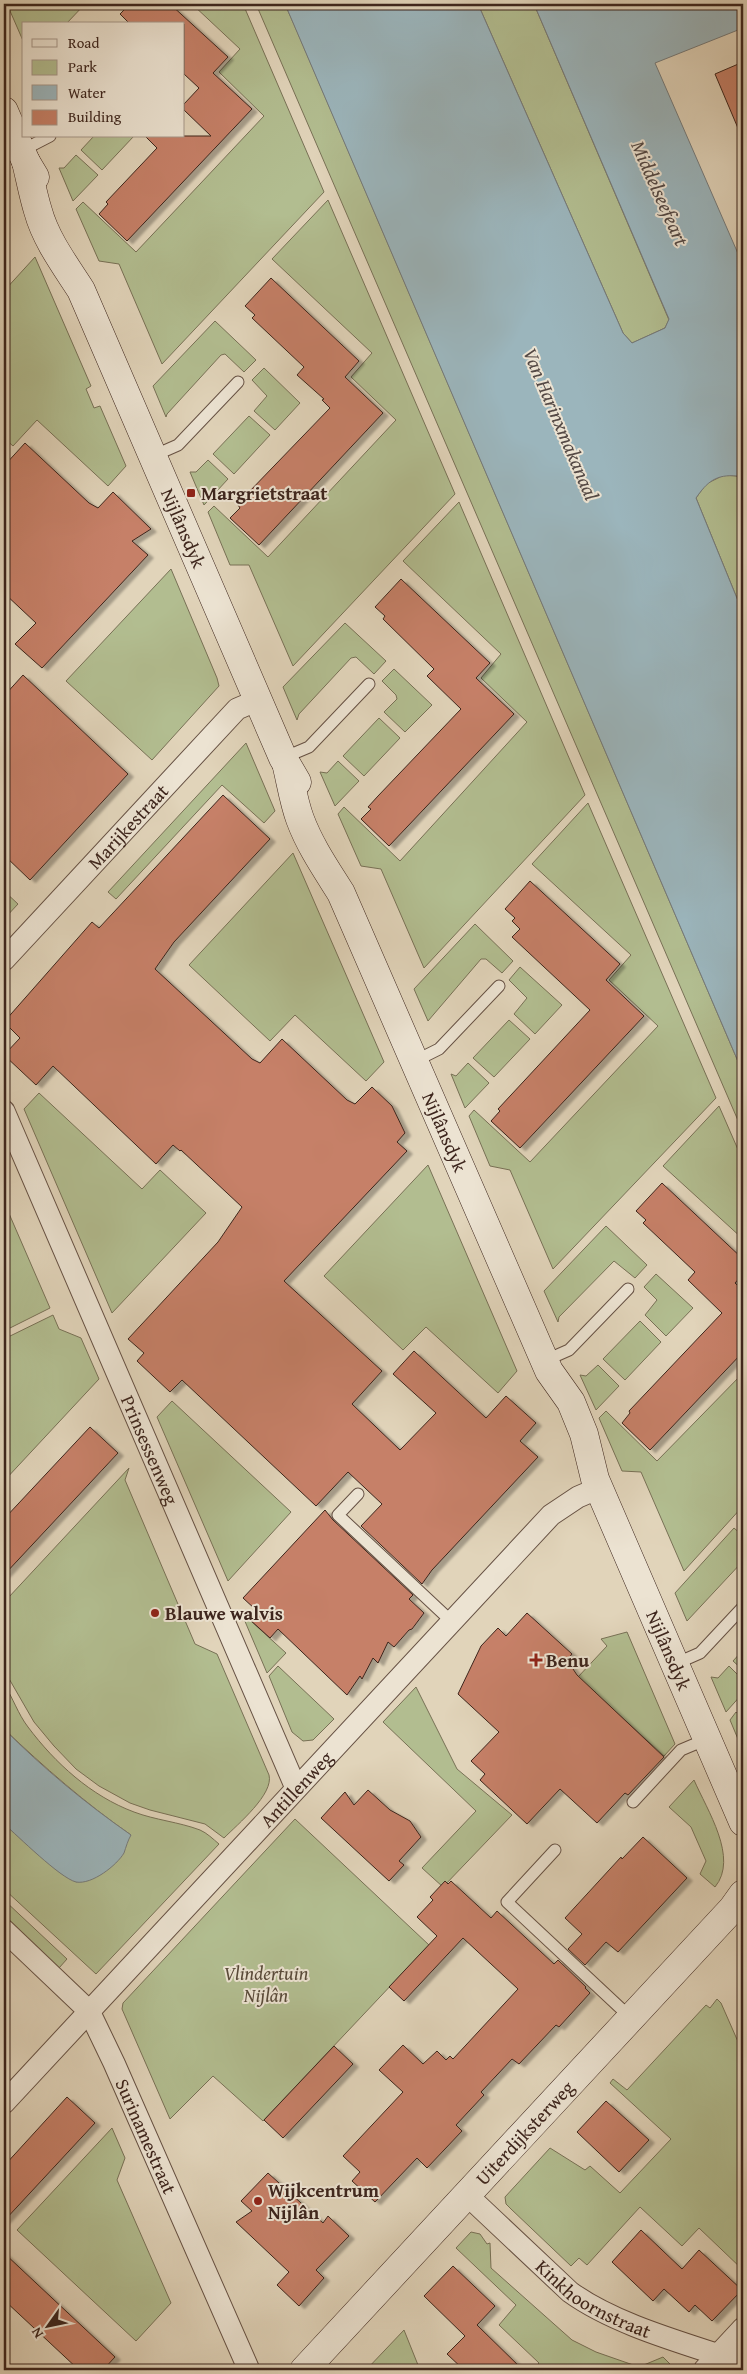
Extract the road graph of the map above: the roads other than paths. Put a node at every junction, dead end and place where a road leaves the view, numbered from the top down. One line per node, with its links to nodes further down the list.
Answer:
1 (5, 116): 3 (street, Nijlânsdyk)
2 (47, 138): 3 (lane)
3 (23, 156): 5 (street, Nijlânsdyk)
4 (238, 382): 5 (lane)
5 (153, 456): 7 (street, Nijlânsdyk)
6 (369, 684): 8 (lane)
7 (258, 700): 8 (street, Nijlânsdyk); 9 (street, Marijkestraat)
8 (285, 762): 11 (street, Nijlânsdyk)
9 (4, 960)
10 (499, 986): 11 (lane)
11 (415, 1061): 14 (street, Nijlânsdyk)
12 (4, 1111): 21 (street, Prinsessenweg)
13 (628, 1289): 14 (lane)
14 (547, 1366): 15 (street, Nijlânsdyk)
15 (597, 1483): 18 (street, Antillenweg); 19 (street, Nijlânsdyk)
16 (358, 1494): 18 (lane)
17 (743, 1607): 19 (lane)
18 (452, 1621): 21 (street, Antillenweg)
19 (675, 1664): 20 (street, Nijlânsdyk)
20 (707, 1739): 22 (lane); 23 (street, Nijlânsdyk)
21 (296, 1788): 27 (street, Antillenweg)
22 (633, 1802)
23 (743, 1822)
24 (555, 1850): 28 (lane)
25 (743, 1894): 28 (street, Uiterdijksterweg)
26 (4, 1930): 27 (street, Surinamestraat)
27 (89, 2011): 29 (street, Antillenweg); 34 (street, Surinamestraat)
28 (631, 2018): 30 (street, Uiterdijksterweg)
29 (4, 2102)
30 (467, 2195): 32 (street, Kinkhoornstraat); 35 (street, Uiterdijksterweg)
31 (743, 2328): 32 (street)
32 (719, 2355): 33 (street, Kinkhoornstraat); 36 (street)
33 (743, 2363)
34 (249, 2370)
35 (304, 2370)
36 (704, 2370)

